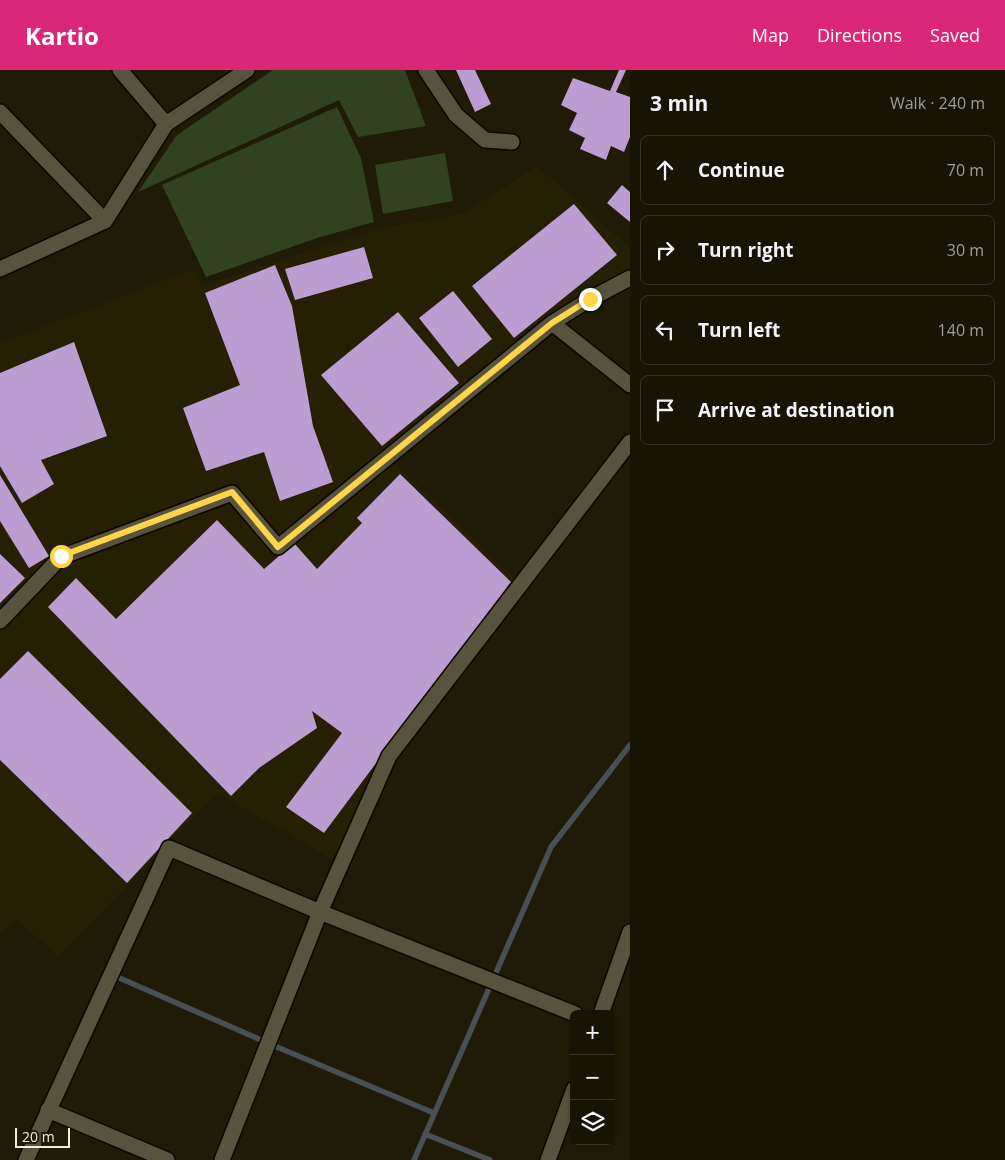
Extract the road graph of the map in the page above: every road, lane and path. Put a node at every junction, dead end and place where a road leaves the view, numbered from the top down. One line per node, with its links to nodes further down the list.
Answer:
1 (120, 70): 5 (street)
2 (248, 70): 5 (street)
3 (426, 70): 6 (street)
4 (0, 112): 7 (street)
5 (166, 124): 7 (street)
6 (512, 142)
7 (105, 221): 8 (street)
8 (0, 269)
9 (630, 278): 10 (street)
10 (552, 323): 11 (street); 13 (street)
11 (630, 385)
12 (630, 442): 14 (street)
13 (0, 621)
14 (320, 912): 17 (street); 19 (street); 22 (street)
15 (630, 932): 16 (street)
16 (602, 1010)
17 (570, 1012)
18 (570, 1100): 23 (street)
19 (48, 1110): 20 (street); 21 (street)
20 (26, 1160)
21 (167, 1160)
22 (222, 1160)
23 (548, 1160)

